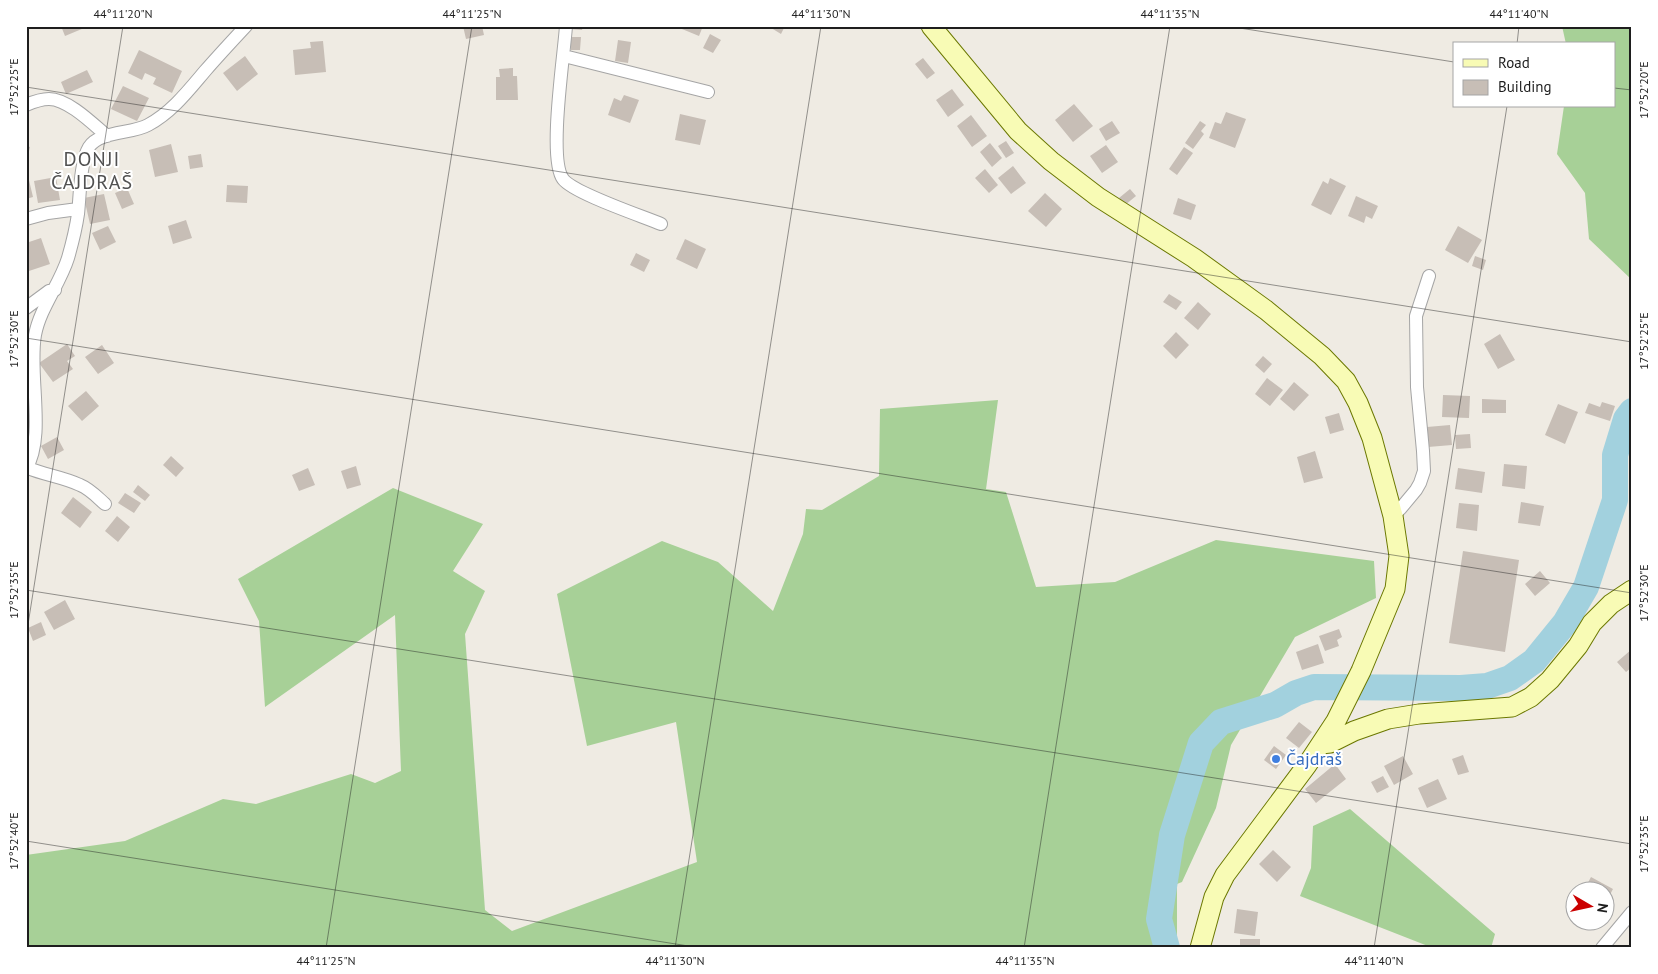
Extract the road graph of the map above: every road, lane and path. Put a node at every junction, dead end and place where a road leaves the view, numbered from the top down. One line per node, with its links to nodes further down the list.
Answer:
1 (246, 26): 7 (street)
2 (566, 26): 4 (street)
3 (931, 26): 16 (main road)
4 (564, 56): 5 (street); 10 (street)
5 (708, 92)
6 (26, 105): 7 (street)
7 (107, 136): 8 (street)
8 (78, 209): 9 (street); 12 (street)
9 (26, 219)
10 (661, 224)
11 (1429, 276): 16 (street)
12 (55, 290): 13 (street); 14 (street)
13 (26, 308)
14 (27, 468): 15 (street)
15 (105, 504)
16 (1392, 516): 18 (main road)
17 (1632, 590): 18 (main road)
18 (1321, 744): 20 (main road)
19 (1632, 912): 21 (street)
20 (1200, 948)
21 (1602, 948)

